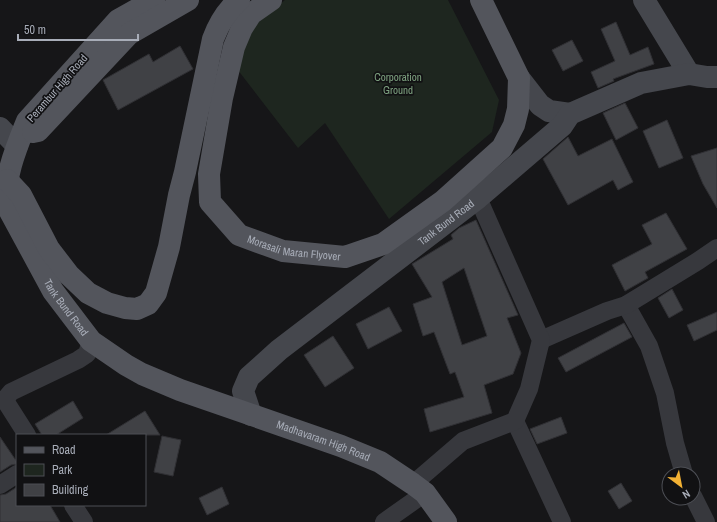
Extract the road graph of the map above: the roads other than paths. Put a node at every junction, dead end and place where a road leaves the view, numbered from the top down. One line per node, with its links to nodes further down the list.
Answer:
1 (154, 0): 12 (main road, Perambur High Road)
2 (188, 0): 12 (main road)
3 (239, 0): 13 (main road)
4 (271, 0): 9 (main road, Morasali Maran Flyover)
5 (481, 0): 9 (main road)
6 (644, 0): 7 (main road)
7 (689, 74): 8 (main road, Tank Bund Road); 10 (main road, Tank Bund Road)
8 (717, 77)
9 (519, 78): 10 (main road)
10 (570, 114): 14 (main road, Tank Bund Road)
11 (0, 128): 12 (main road)
12 (19, 141): 13 (main road, Perambur High Road)
13 (7, 180): 17 (main road, Tank Bund Road)
14 (478, 198): 18 (street); 21 (main road, Tank Bund Road)
15 (717, 248): 16 (street)
16 (626, 305): 18 (street); 24 (street)
17 (91, 340): 19 (main road, Tank Bund Road); 20 (street)
18 (540, 340): 22 (street)
19 (180, 390): 21 (main road, Madhavaram High Road)
20 (6, 414): 23 (street)
21 (251, 416): 27 (main road, Madhavaram High Road)
22 (515, 421): 27 (street); 33 (street)
23 (26, 434)
24 (682, 466)
25 (16, 475): 26 (street)
26 (0, 485)
27 (419, 488): 31 (street); 32 (main road, Madhavaram High Road)
28 (74, 506): 30 (street)
29 (698, 506): 34 (street)
30 (84, 522)
31 (384, 522)
32 (446, 522)
33 (562, 522)
34 (706, 522)

